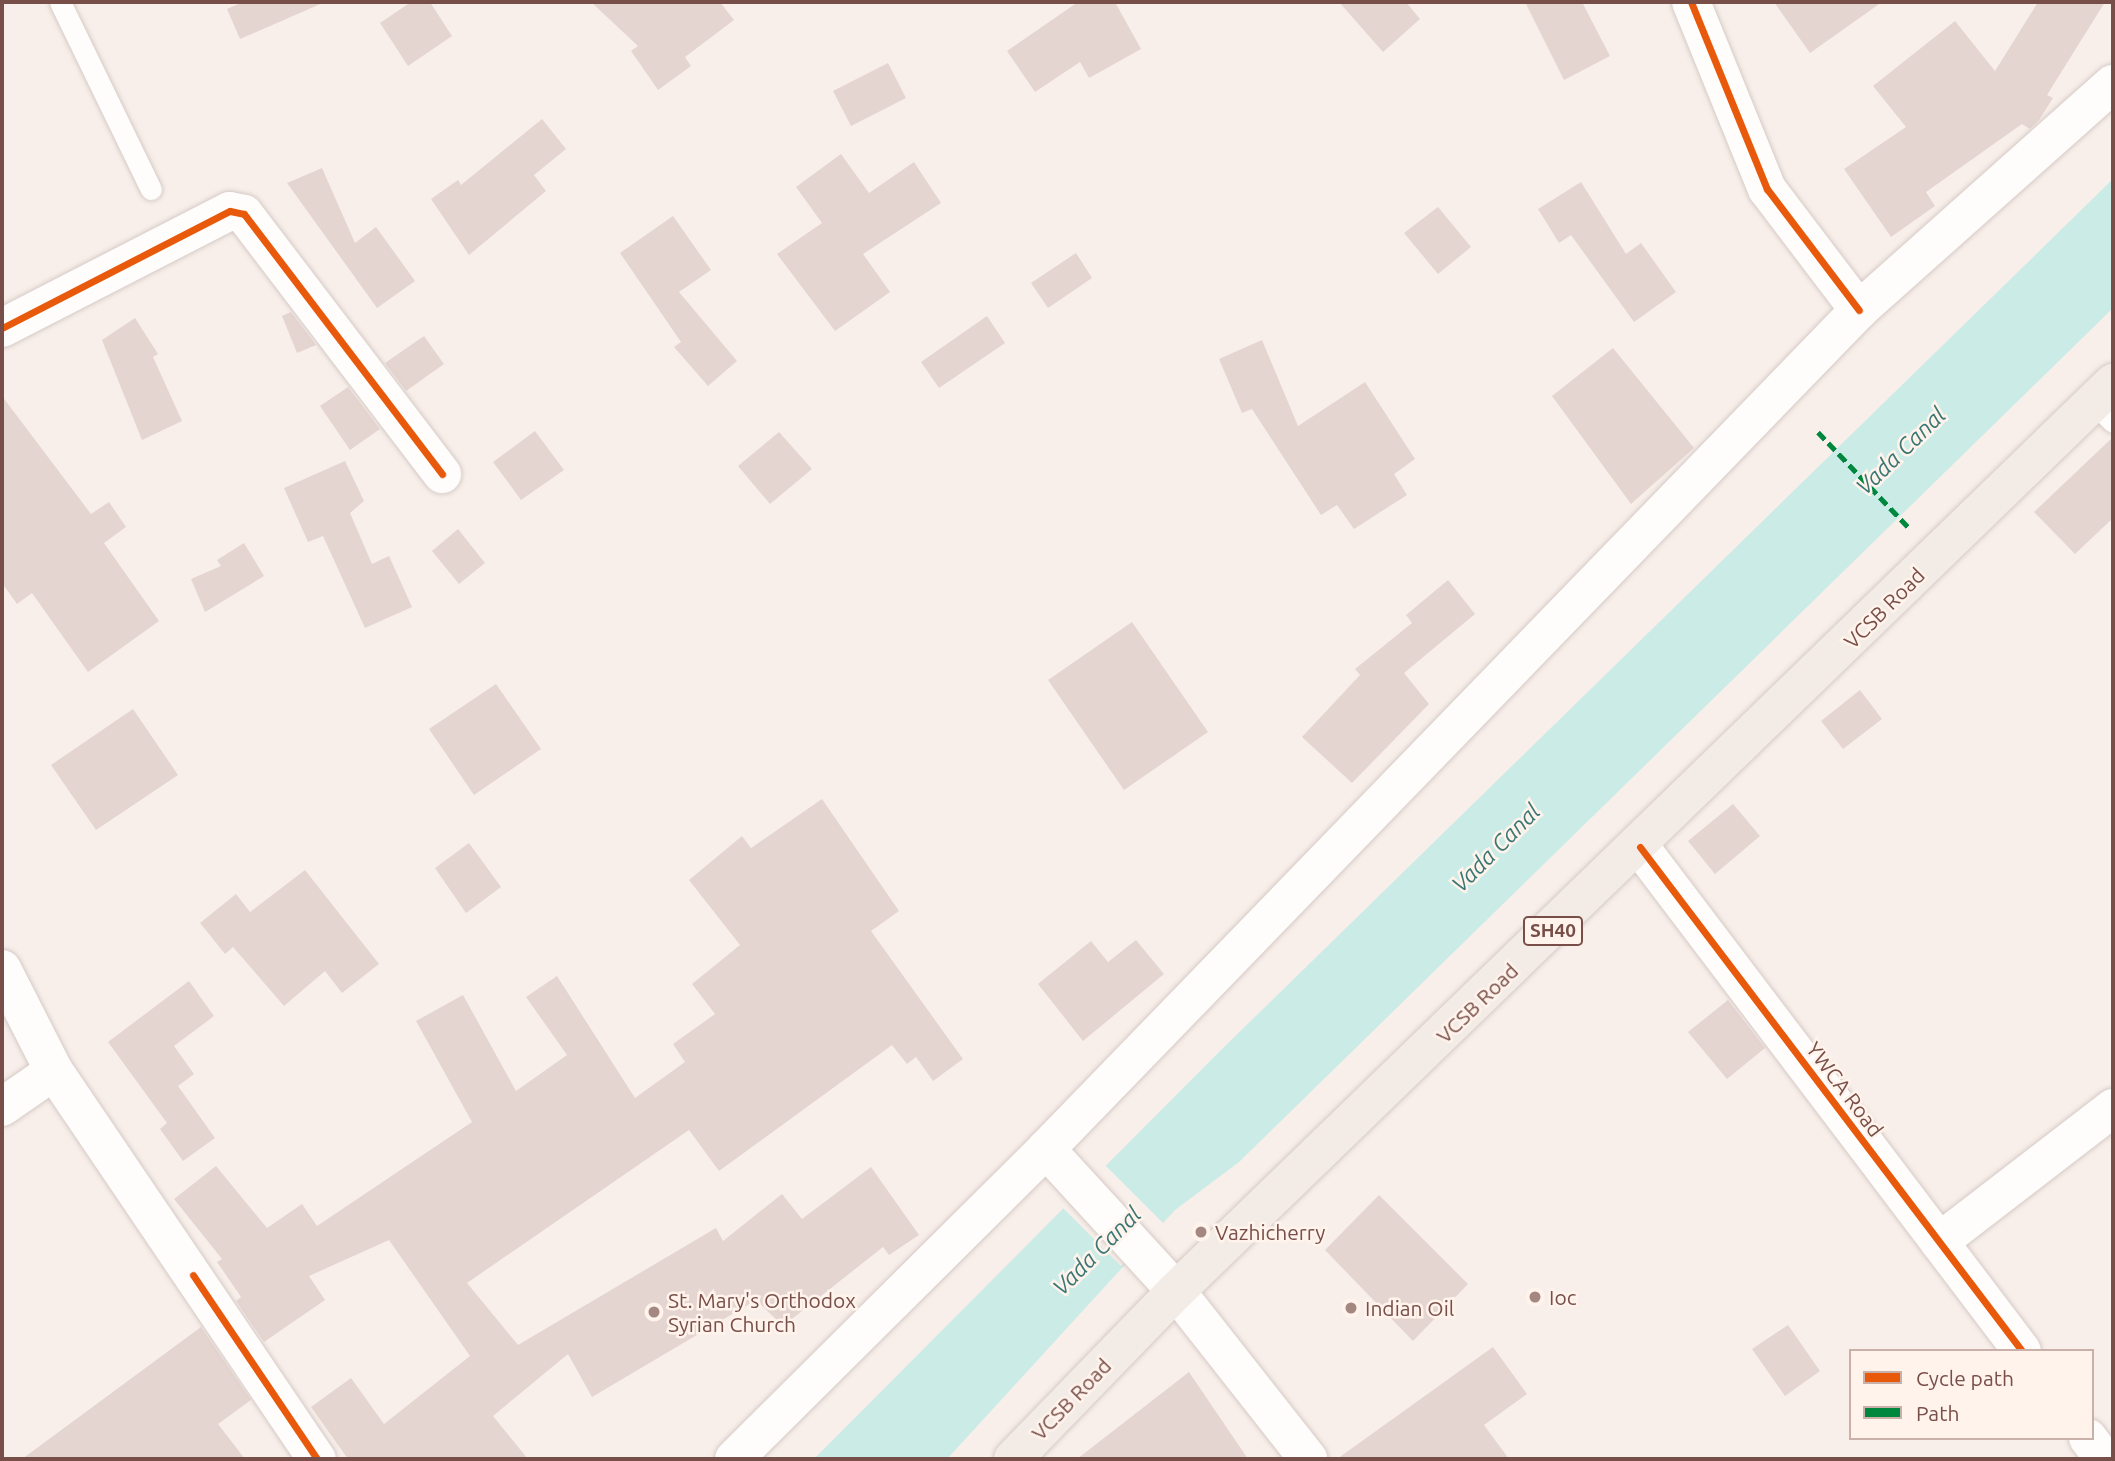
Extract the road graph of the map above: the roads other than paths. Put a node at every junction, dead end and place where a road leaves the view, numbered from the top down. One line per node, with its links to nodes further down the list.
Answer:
1 (60, 2): 4 (lane)
2 (1691, 2): 5 (main road)
3 (2113, 84): 5 (main road)
4 (152, 189)
5 (1859, 310): 14 (main road)
6 (2, 328): 8 (main road)
7 (2107, 402): 9 (main road, VCSB Road / SH40)
8 (442, 474)
9 (1640, 848): 15 (main road, YWCA Road); 16 (main road, VCSB Road / SH40)
10 (2, 969): 11 (main road)
11 (54, 1071): 12 (main road); 19 (main road)
12 (2, 1107)
13 (2113, 1108): 15 (main road)
14 (1046, 1149): 16 (main road); 20 (main road)
15 (1939, 1242): 17 (main road, YWCA Road)
16 (1176, 1291): 21 (main road, VCSB Road / SH40); 22 (main road)
17 (2020, 1349)
18 (2090, 1440): 23 (main road)
19 (317, 1459)
20 (734, 1459)
21 (1013, 1459)
22 (1308, 1459)
23 (2104, 1459)

